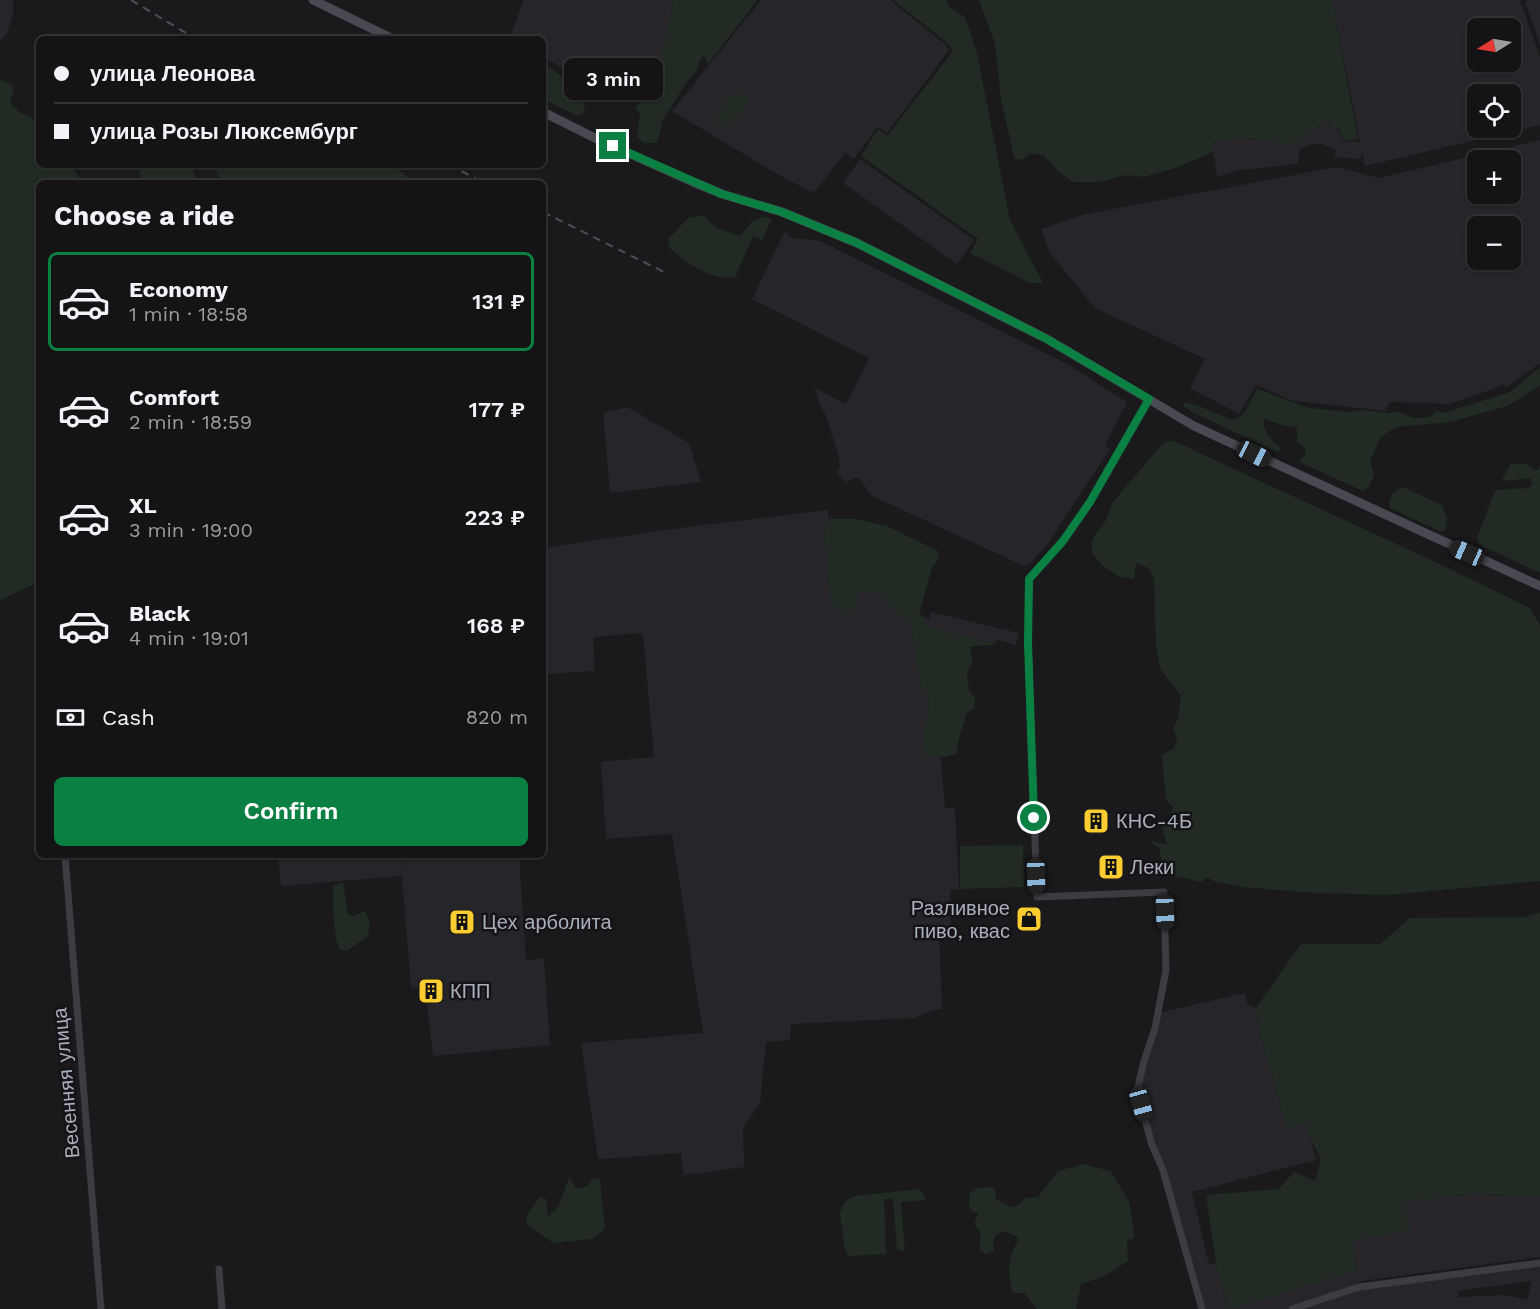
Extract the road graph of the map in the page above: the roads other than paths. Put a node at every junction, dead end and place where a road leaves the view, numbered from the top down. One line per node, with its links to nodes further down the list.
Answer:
1 (313, 0): 2 (street)
2 (387, 36)
3 (546, 114): 4 (street)
4 (1149, 399): 5 (street); 11 (street)
5 (1540, 586)
6 (65, 858): 9 (street, Весенняя улица)
7 (1540, 1263): 12 (street)
8 (219, 1269): 10 (street)
9 (101, 1309)
10 (222, 1309)
11 (1202, 1309)
12 (1292, 1309)

